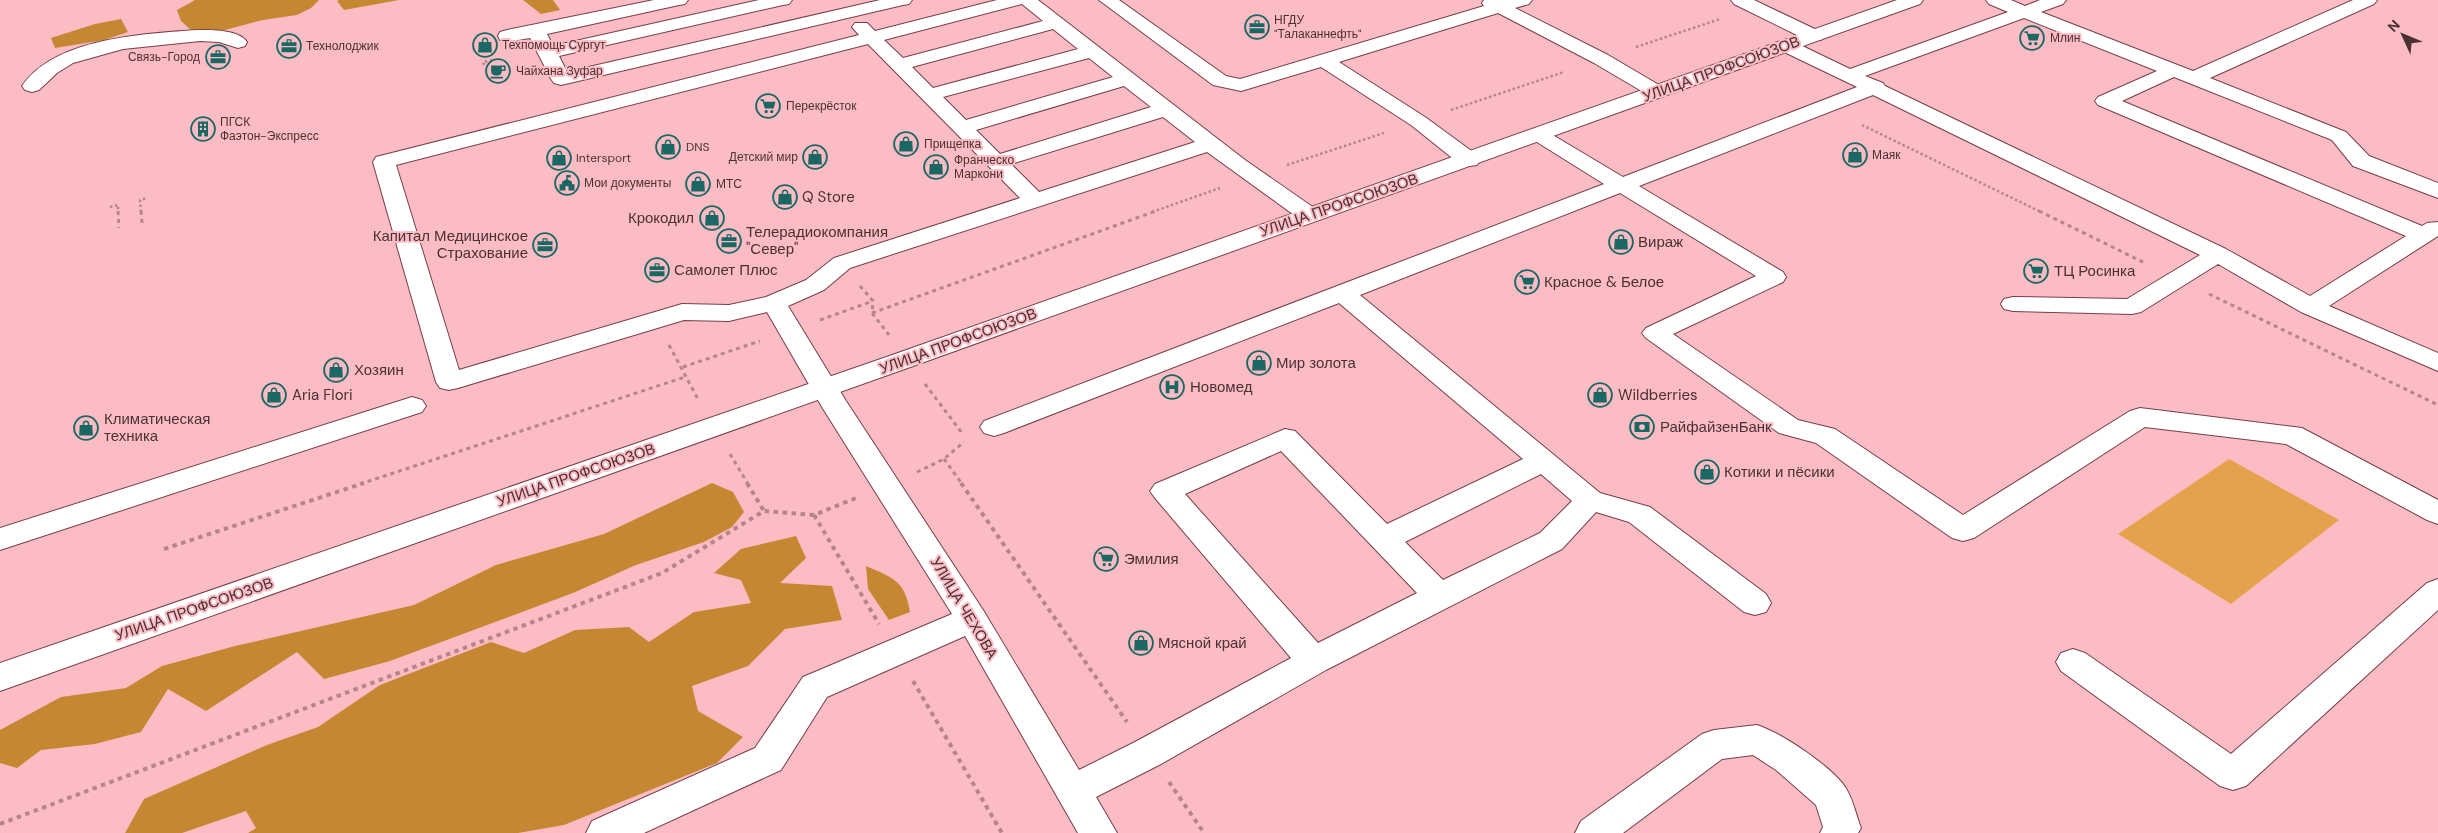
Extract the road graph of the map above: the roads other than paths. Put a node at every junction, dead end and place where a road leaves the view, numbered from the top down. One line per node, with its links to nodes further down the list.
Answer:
1 (679, 0): 20 (main road)
2 (783, 0): 13 (main road)
3 (903, 0): 17 (main road)
4 (1018, 0): 23 (main road)
5 (1026, 0): 18 (main road)
6 (1108, 0): 28 (main road)
7 (1523, 0): 14 (main road)
8 (1781, 0): 15 (main road)
9 (1914, 0): 22 (main road, УЛИЦА ПРОФСОЮЗОВ)
10 (1995, 0): 16 (main road)
11 (2057, 0): 16 (main road)
12 (2368, 0): 33 (main road)
13 (762, 2): 19 (main road); 27 (main road)
14 (1493, 4): 28 (main road); 36 (main road)
15 (1755, 7): 22 (main road)
16 (2026, 12): 30 (main road); 31 (main road)
17 (847, 13): 19 (main road); 23 (main road)
18 (1056, 23): 26 (main road); 29 (main road)
19 (782, 28): 27 (main road)
20 (536, 31): 21 (main road); 27 (main road)
21 (507, 36)
22 (1814, 36): 25 (main road, УЛИЦА ПРОФСОЮЗОВ)
23 (871, 38): 29 (main road); 51 (main road)
24 (238, 42): 34 (main road)
25 (1787, 46): 31 (main road); 36 (main road, УЛИЦА ПРОФСОЮЗОВ)
26 (1092, 51): 32 (main road); 37 (main road)
27 (547, 53)
28 (1325, 61): 42 (main road)
29 (899, 65): 37 (main road)
30 (2172, 71): 33 (main road); 48 (main road)
31 (1851, 75): 35 (main road)
32 (1127, 79): 38 (main road); 39 (main road)
33 (2192, 79): 45 (main road)
34 (32, 86)
35 (1876, 87): 44 (main road); 49 (main road)
36 (1657, 92): 40 (main road, УЛИЦА ПРОФСОЮЗОВ)
37 (928, 95): 39 (main road)
38 (1166, 109): 41 (main road); 43 (main road)
39 (962, 128): 43 (main road)
40 (1539, 135): 42 (main road, УЛИЦА ПРОФСОЮЗОВ); 44 (main road)
41 (1210, 144): 46 (main road); 47 (main road)
42 (1469, 160): 47 (main road, УЛИЦА ПРОФСОЮЗОВ)
43 (996, 162): 46 (main road)
44 (1623, 184): 50 (main road); 60 (main road)
45 (2438, 191)
46 (1035, 201): 51 (main road)
47 (1309, 215): 55 (main road, УЛИЦА ПРОФСОЮЗОВ)
48 (2430, 230): 53 (main road)
49 (2218, 254): 52 (main road); 53 (main road)
50 (1342, 292): 57 (main road); 58 (main road)
51 (774, 304): 55 (main road, УЛИЦА ЧЕХОВА)
52 (2014, 304)
53 (2310, 307): 54 (main road)
54 (2438, 363)
55 (823, 388): 66 (main road, УЛИЦА ЧЕХОВА); 69 (main road, УЛИЦА ПРОФСОЮЗОВ)
56 (412, 406): 62 (main road)
57 (994, 428)
58 (1543, 461): 59 (main road); 61 (main road)
59 (1590, 500): 64 (main road); 65 (main road)
60 (2438, 513)
61 (1384, 539): 64 (main road); 67 (main road)
62 (0, 540)
63 (2438, 591): 68 (main road)
64 (1439, 596): 67 (main road)
65 (1755, 603)
66 (972, 619): 70 (main road, УЛИЦА ЧЕХОВА); 71 (main road)
67 (1314, 661): 70 (main road)
68 (2073, 662)
69 (0, 677)
70 (1072, 791): 72 (main road, УЛИЦА ЧЕХОВА)
71 (605, 833)
72 (1098, 833)
73 (1594, 833): 74 (main road)
74 (1838, 833)

